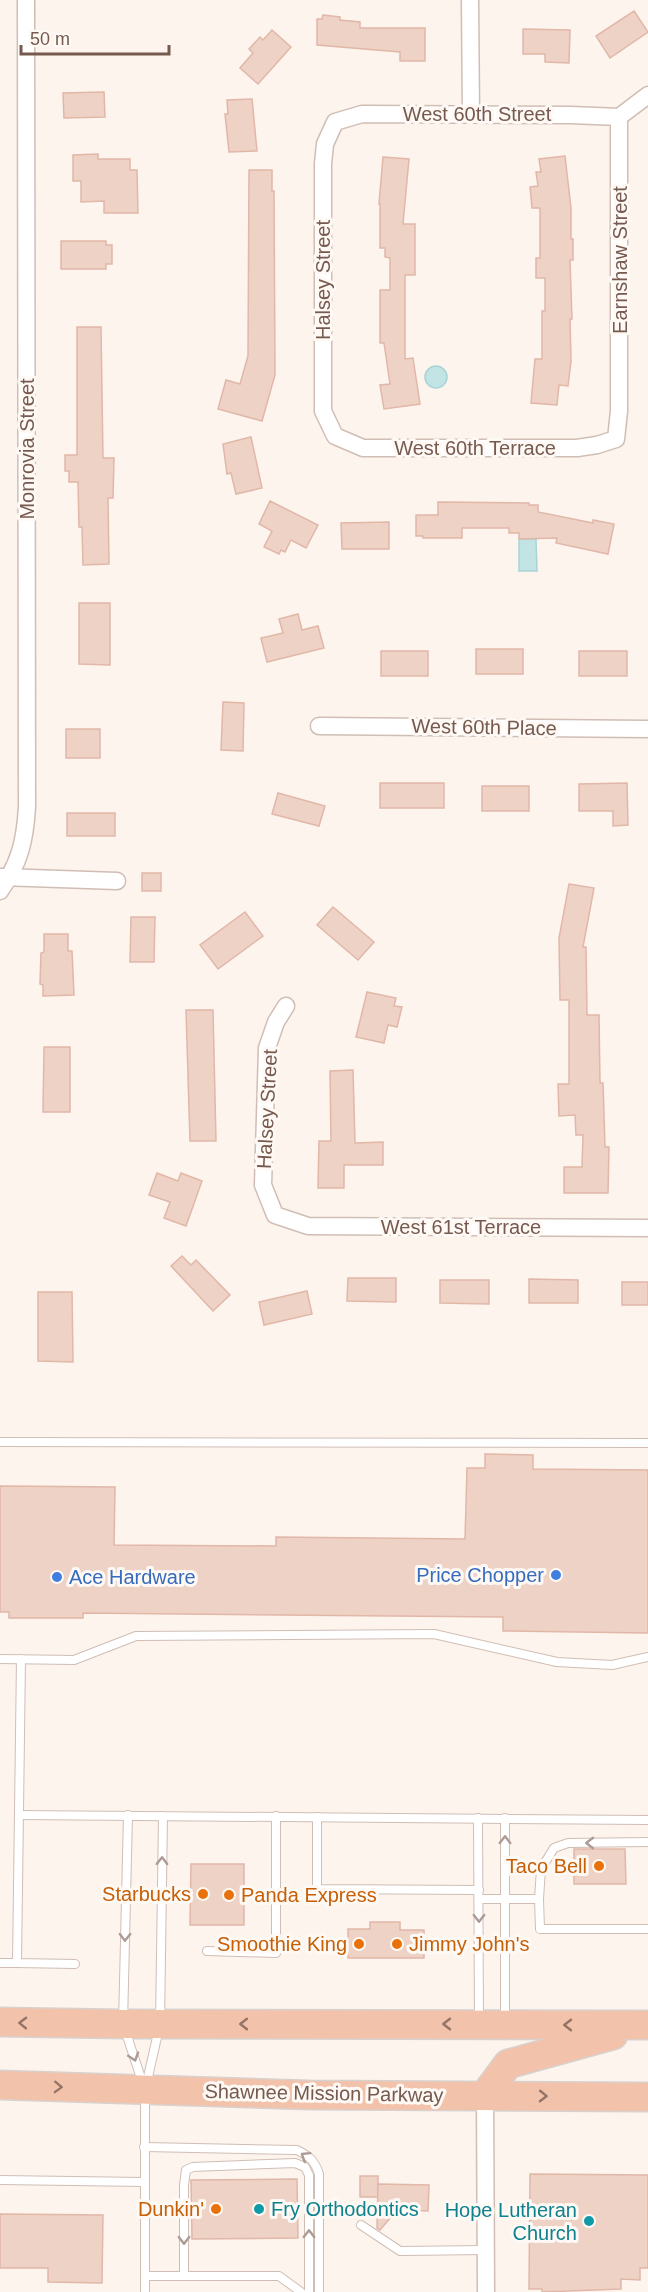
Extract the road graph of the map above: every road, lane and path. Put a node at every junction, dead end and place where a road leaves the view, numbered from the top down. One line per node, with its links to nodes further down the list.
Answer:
1 (26, 0): 12 (street, Monrovia Street)
2 (470, 0): 4 (street)
3 (648, 95): 5 (street)
4 (471, 114): 5 (street, West 60th Street); 6 (street, West 60th Street)
5 (619, 117): 8 (street, Earnshaw Street)
6 (335, 122): 7 (street, Halsey Street)
7 (335, 436): 8 (street, West 60th Terrace)
8 (616, 439)
9 (319, 726): 10 (street, West 60th Place)
10 (648, 729)
11 (117, 881): 12 (street)
12 (3, 882)
13 (286, 1006): 14 (street, Halsey Street)
14 (275, 1215): 15 (street, West 61st Terrace)
15 (648, 1228)
16 (0, 1442): 17 (lane)
17 (648, 1443)
18 (648, 1658): 20 (lane)
19 (0, 1659): 20 (lane)
20 (21, 1659): 21 (lane)
21 (19, 1815): 22 (lane); 36 (lane)
22 (128, 1815): 23 (lane); 39 (lane, one-way to 39)
23 (163, 1816): 24 (lane); 40 (lane, one-way to 23)
24 (276, 1816): 25 (lane); 34 (lane)
25 (317, 1817): 26 (lane); 30 (lane)
26 (478, 1818): 27 (lane); 30 (lane)
27 (505, 1818): 28 (lane); 31 (lane, one-way to 27)
28 (648, 1820)
29 (648, 1842): 32 (lane, one-way to 32)
30 (479, 1894): 31 (lane); 41 (lane, one-way to 41)
31 (504, 1899): 32 (lane); 41 (lane)
32 (539, 1899): 33 (lane)
33 (648, 1929)
34 (207, 1951)
35 (0, 1963): 36 (lane)
36 (17, 1963): 37 (lane)
37 (75, 1964)
38 (0, 2022): 39 (highway, one-way to 38)
39 (123, 2024): 40 (highway); 44 (lane, one-way to 44)
40 (160, 2024): 41 (highway, one-way to 40); 44 (lane)
41 (492, 2024): 42 (highway, one-way to 41)
42 (648, 2025): 45 (highway)
43 (0, 2085): 44 (highway, Shawnee Mission Parkway, one-way to 44)
44 (145, 2090): 45 (highway, Shawnee Mission Parkway); 47 (lane)
45 (485, 2095): 46 (highway, Shawnee Mission Parkway, one-way to 46); 51 (street)
46 (648, 2097)
47 (144, 2147): 49 (lane); 57 (lane, one-way to 47)
48 (0, 2180): 49 (lane)
49 (144, 2182): 52 (lane)
50 (362, 2224): 51 (lane)
51 (486, 2250): 58 (street)
52 (145, 2276): 53 (lane); 54 (lane)
53 (184, 2276): 55 (lane); 56 (lane, one-way to 53)
54 (145, 2292)
55 (301, 2292)
56 (309, 2292)
57 (320, 2292)
58 (486, 2292)

